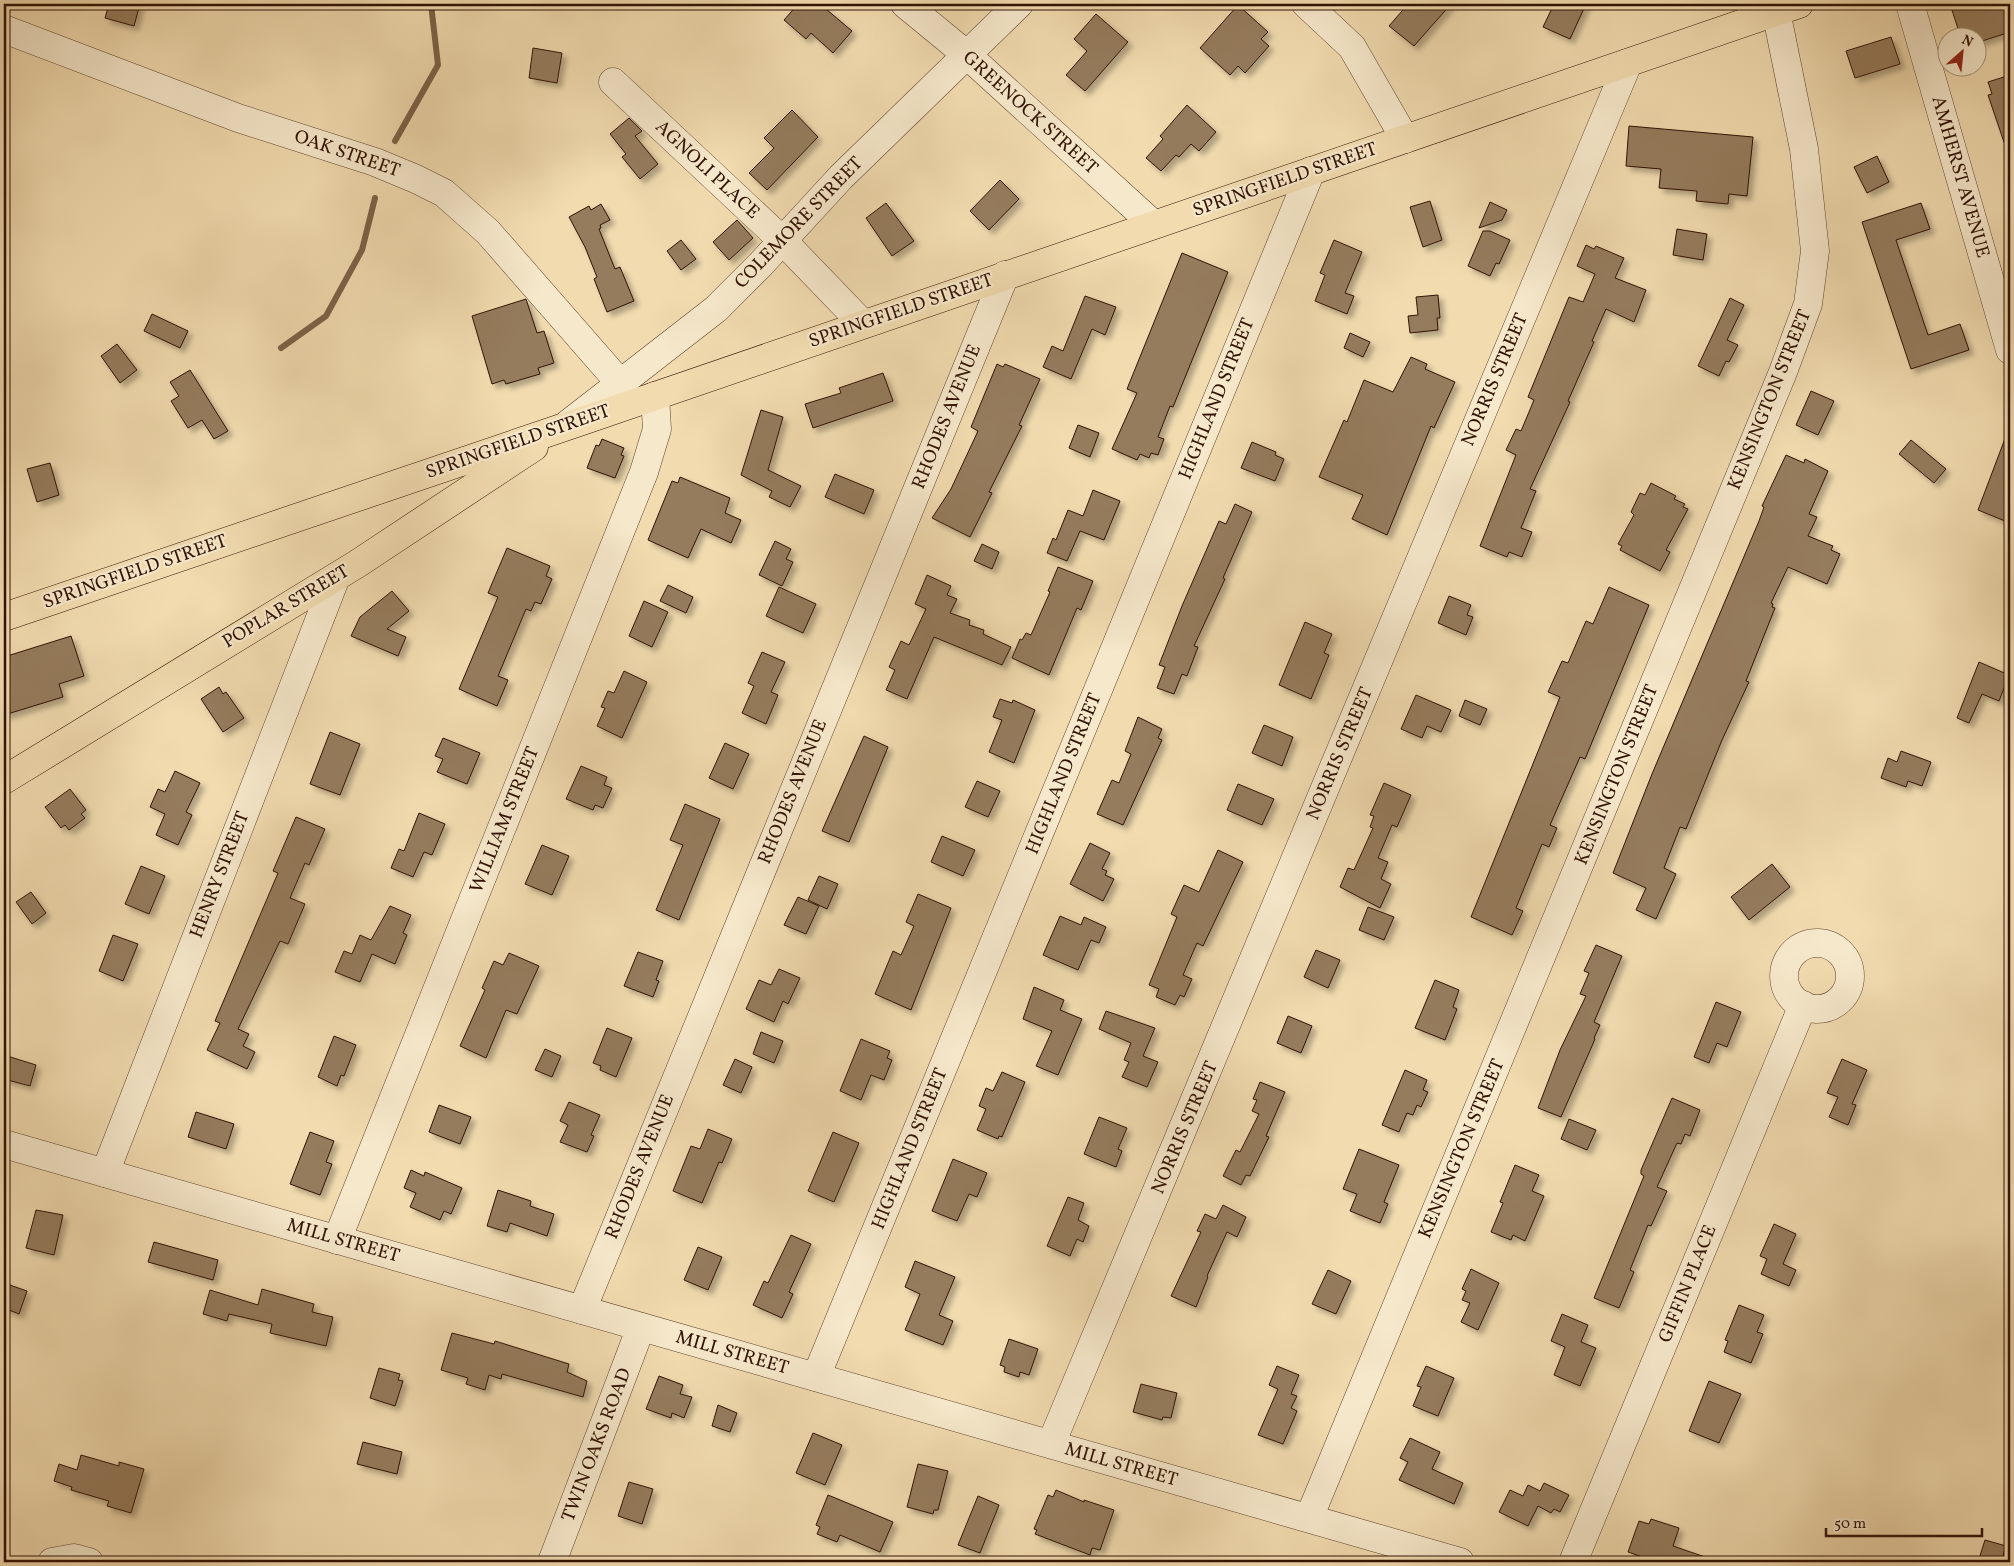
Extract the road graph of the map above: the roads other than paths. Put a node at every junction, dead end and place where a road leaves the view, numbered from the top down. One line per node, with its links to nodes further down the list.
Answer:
1 (905, 4): 7 (street, GREENOCK STREET)
2 (1019, 4): 7 (street, COLEMORE STREET)
3 (1306, 4): 10 (street)
4 (1910, 4): 16 (street, AMHERST AVENUE)
5 (1781, 6): 8 (main road, SPRINGFIELD STREET); 31 (street, KENSINGTON STREET)
6 (4, 30): 17 (street, OAK STREET)
7 (967, 55): 12 (street, GREENOCK STREET); 13 (street, COLEMORE STREET)
8 (1628, 62): 10 (main road, SPRINGFIELD STREET); 30 (street, NORRIS STREET)
9 (613, 82): 13 (street, AGNOLI PLACE)
10 (1405, 139): 11 (main road, SPRINGFIELD STREET)
11 (1311, 171): 12 (main road, SPRINGFIELD STREET); 29 (street, HIGHLAND STREET)
12 (1154, 224): 14 (main road, SPRINGFIELD STREET)
13 (783, 241): 15 (street, AGNOLI PLACE); 17 (street, COLEMORE STREET)
14 (1005, 275): 15 (main road, SPRINGFIELD STREET); 27 (street, RHODES AVENUE)
15 (864, 324): 18 (main road, SPRINGFIELD STREET)
16 (2010, 350)
17 (620, 383): 19 (street, COLEMORE STREET)
18 (654, 396): 19 (main road, SPRINGFIELD STREET); 26 (street, WILLIAM STREET)
19 (565, 427): 20 (main road, POPLAR STREET); 21 (main road, SPRINGFIELD STREET)
20 (336, 577): 22 (main road, POPLAR STREET); 25 (street, HENRY STREET)
21 (4, 617)
22 (4, 780)
23 (1803, 1005): 36 (street, GIFFIN PLACE)
24 (4, 1144): 25 (street, MILL STREET)
25 (105, 1173): 26 (street, MILL STREET)
26 (337, 1240): 27 (street, MILL STREET)
27 (582, 1310): 28 (street, MILL STREET)
28 (641, 1327): 29 (street, MILL STREET); 34 (street, TWIN OAKS ROAD)
29 (816, 1377): 30 (street, MILL STREET)
30 (1051, 1444): 31 (street, MILL STREET)
31 (1309, 1518): 35 (street, MILL STREET)
32 (52, 1562): 33 (street)
33 (89, 1562)
34 (552, 1562)
35 (1460, 1562)
36 (1573, 1562)

